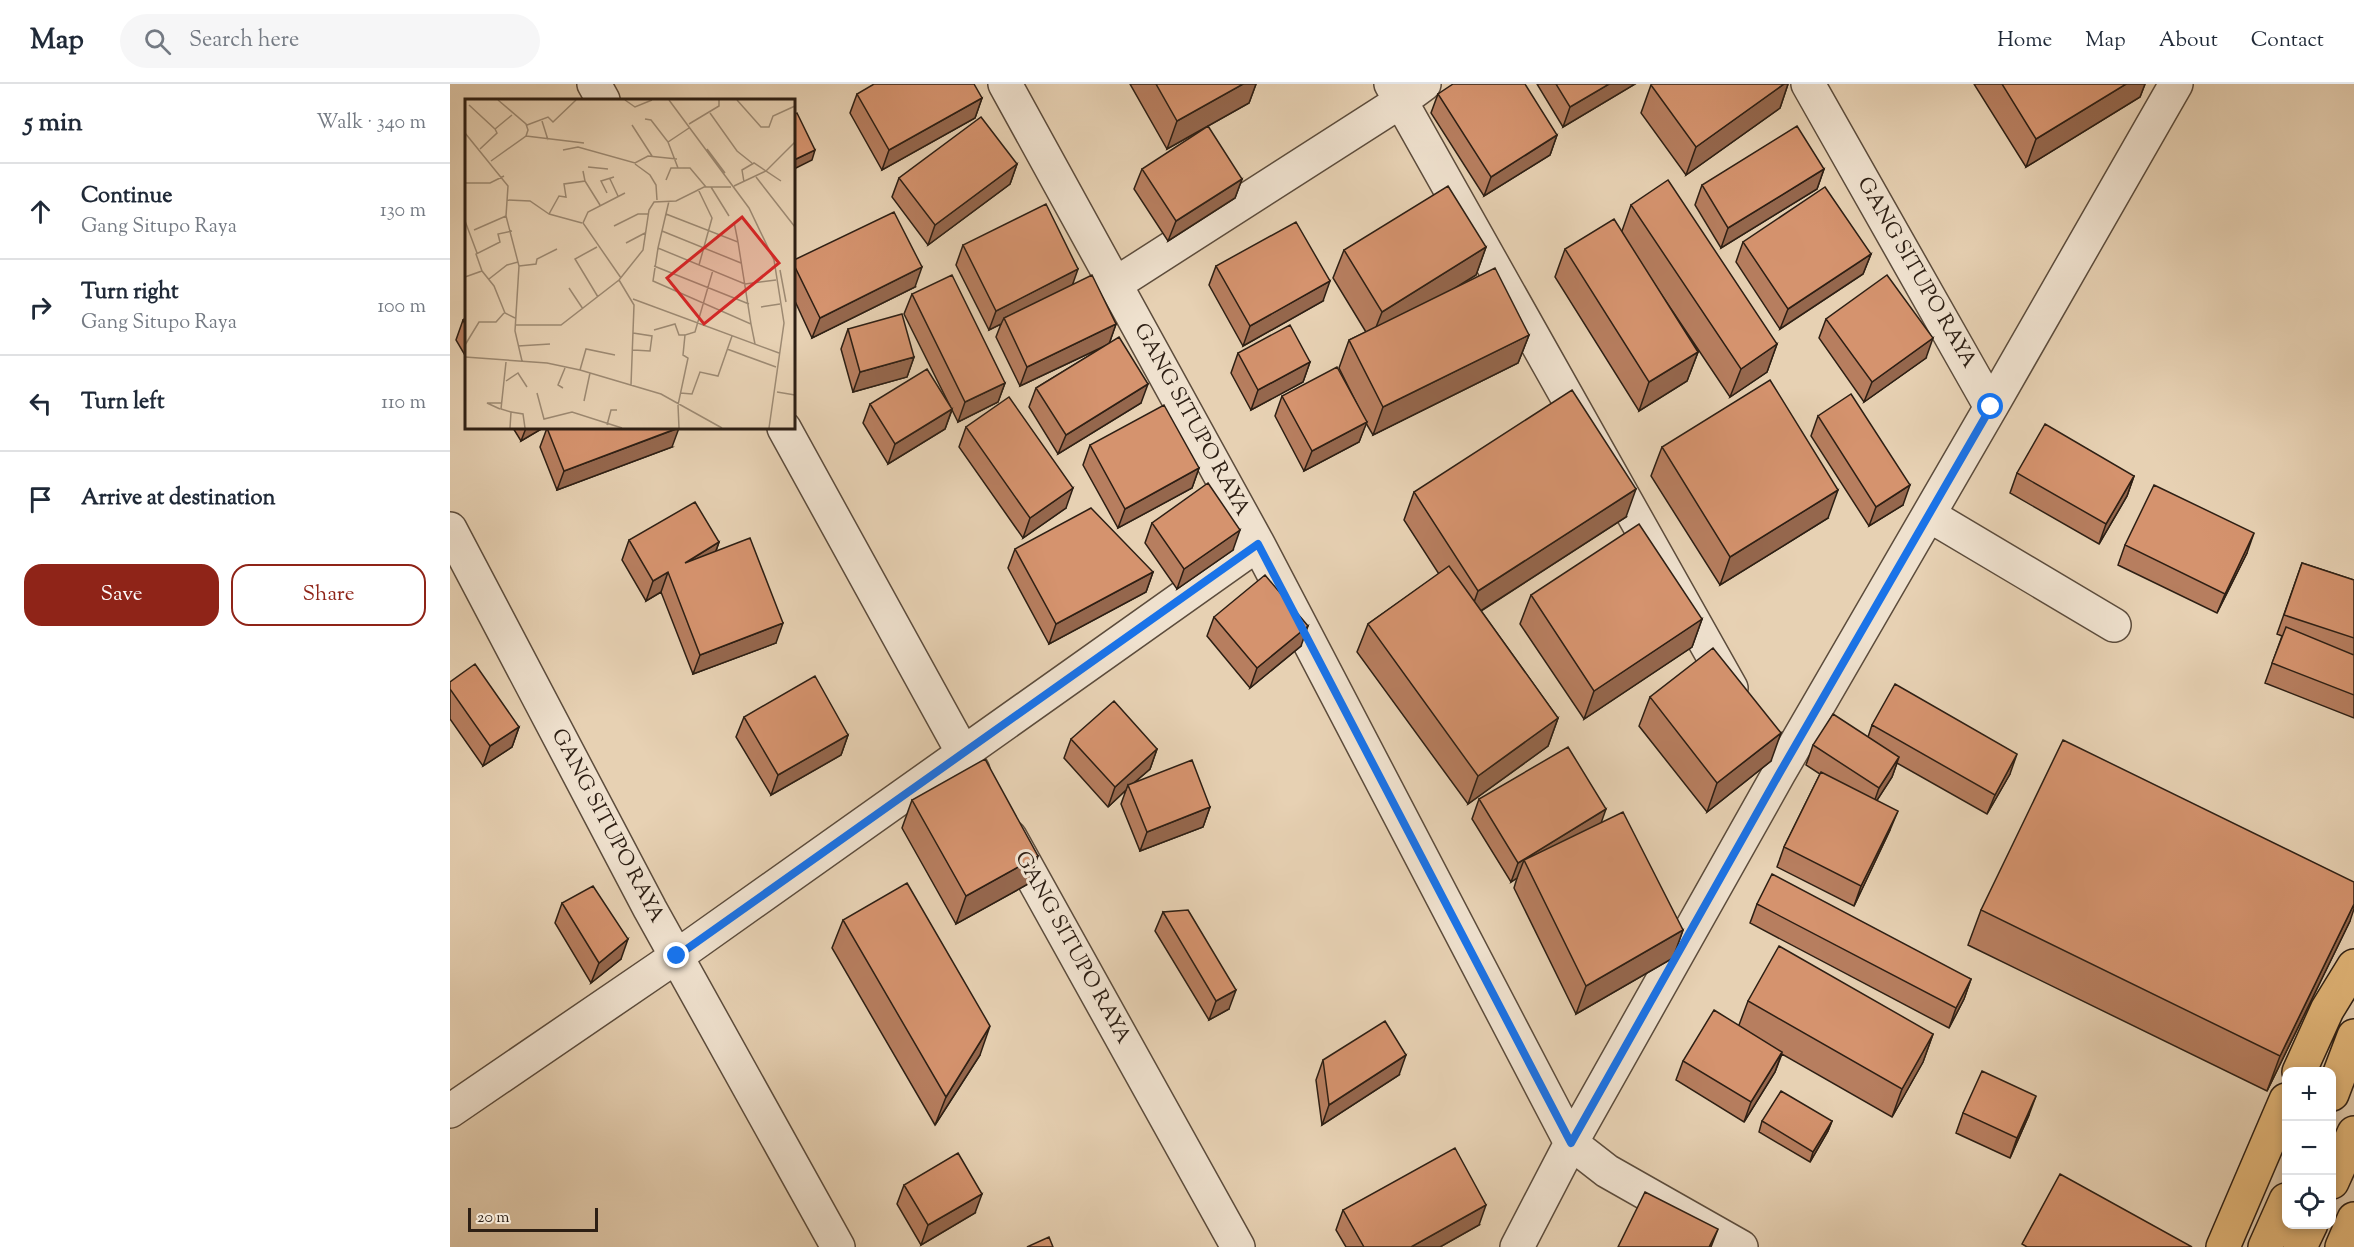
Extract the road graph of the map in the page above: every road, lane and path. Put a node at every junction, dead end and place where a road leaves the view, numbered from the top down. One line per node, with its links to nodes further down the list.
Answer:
1 (594, 84): 6 (street)
2 (1005, 84): 7 (street, GANG SITUPO RAYA)
3 (1808, 84): 8 (street, GANG SITUPO RAYA)
4 (2175, 84): 8 (street)
5 (1406, 90): 7 (street); 14 (street)
6 (602, 99)
7 (1116, 284): 12 (street, GANG SITUPO RAYA)
8 (1991, 407): 10 (street)
9 (785, 429): 16 (street, GANG SITUPO RAYA)
10 (1929, 515): 13 (street); 17 (street)
11 (450, 529): 18 (street, GANG SITUPO RAYA)
12 (1258, 544): 16 (street); 26 (street, GANG SITUPO RAYA)
13 (2114, 625)
14 (1744, 711)
15 (1761, 742): 17 (street)
16 (963, 752): 18 (street); 32 (street, GANG SITUPO RAYA)
17 (1779, 774): 26 (street)
18 (677, 956): 24 (street); 31 (street, GANG SITUPO RAYA)
19 (2354, 966): 21 (highway)
20 (2354, 1036): 22 (highway)
21 (2301, 1067)
22 (2336, 1081)
23 (2282, 1109): 35 (highway)
24 (450, 1111)
25 (2352, 1137): 27 (highway)
26 (1571, 1143): 33 (street); 34 (street)
27 (2334, 1175)
28 (2282, 1209): 36 (highway)
29 (2354, 1219): 38 (highway)
30 (2309, 1229): 37 (highway)
31 (838, 1247)
32 (1238, 1247)
33 (1517, 1247)
34 (1741, 1247)
35 (2223, 1247)
36 (2265, 1247)
37 (2300, 1247)
38 (2342, 1247)

